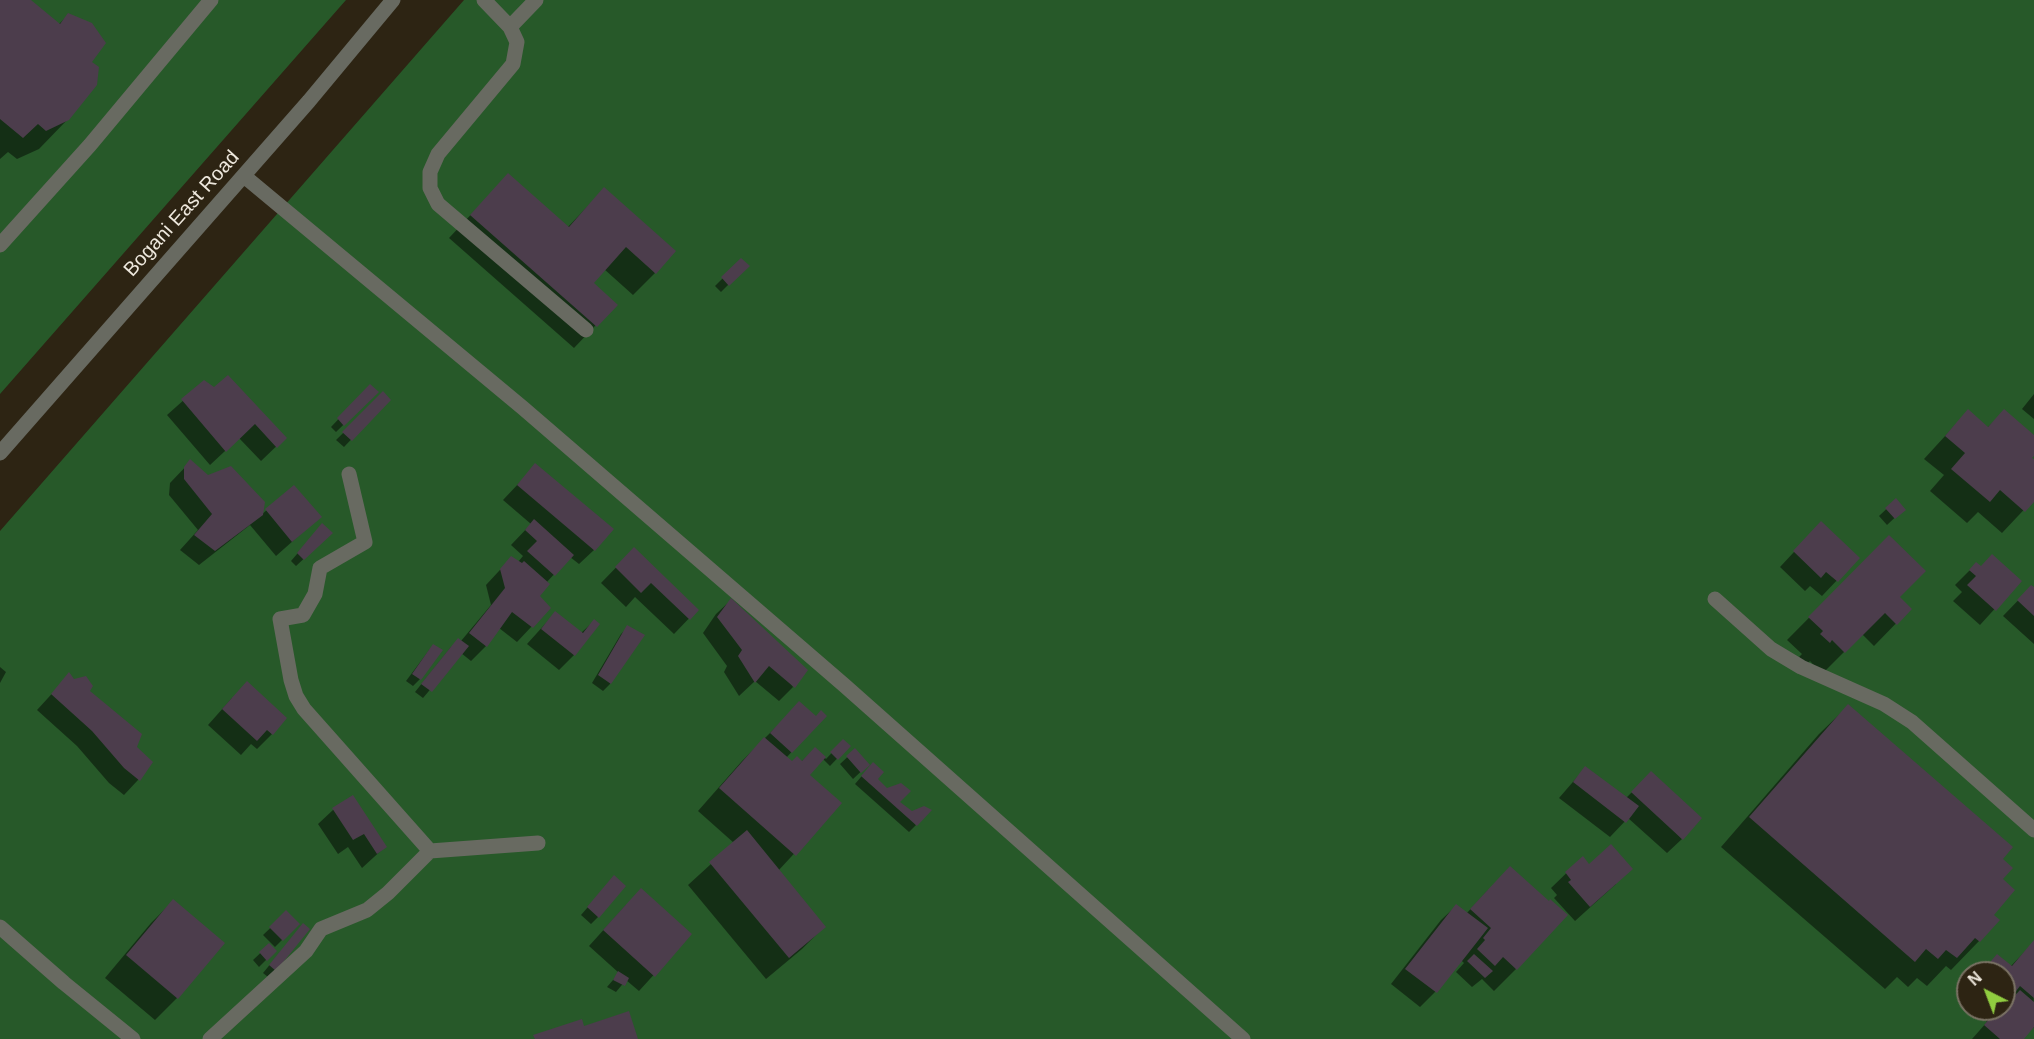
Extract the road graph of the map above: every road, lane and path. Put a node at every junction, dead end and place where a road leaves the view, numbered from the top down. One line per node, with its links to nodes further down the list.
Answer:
1 (189, 0): 5 (street)
2 (393, 0): 7 (street, Bogani East Road)
3 (484, 0): 6 (street)
4 (536, 0): 6 (street)
5 (206, 5): 8 (street)
6 (510, 27): 9 (street)
7 (244, 176): 10 (street, Bogani East Road); 19 (street)
8 (0, 245)
9 (586, 330)
10 (0, 453)
11 (349, 474): 15 (street)
12 (1715, 599): 13 (street)
13 (2034, 830)
14 (538, 843): 15 (street)
15 (429, 851): 18 (street)
16 (0, 927): 17 (street)
17 (133, 1039)
18 (210, 1039)
19 (1243, 1039)

